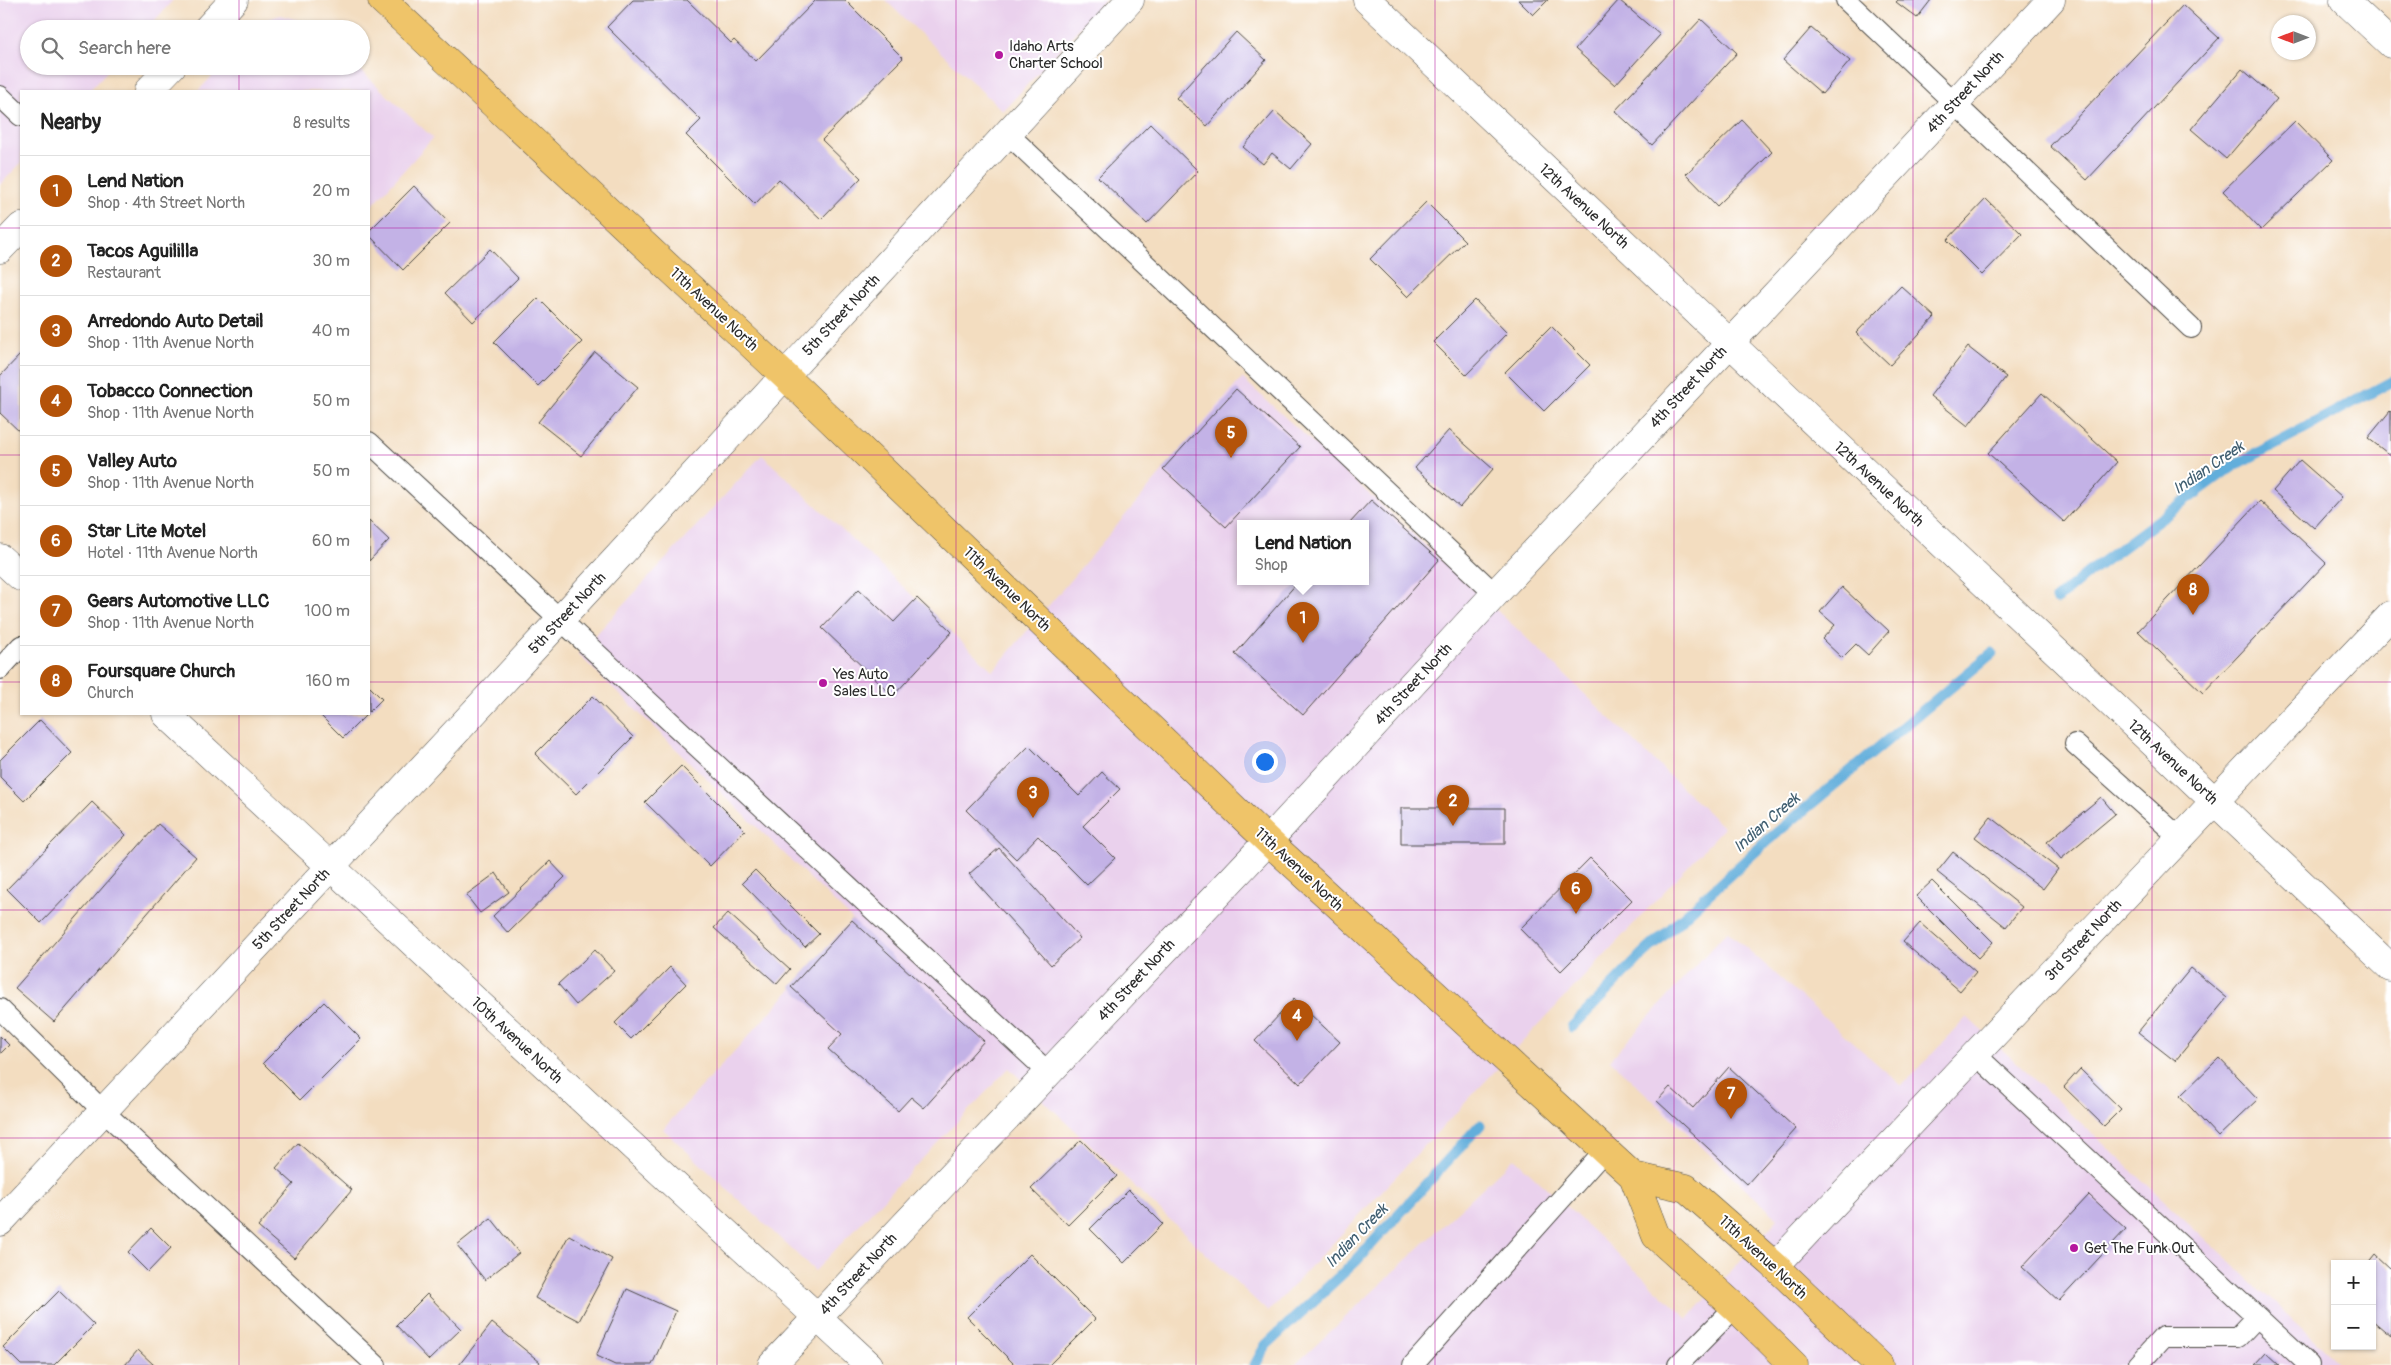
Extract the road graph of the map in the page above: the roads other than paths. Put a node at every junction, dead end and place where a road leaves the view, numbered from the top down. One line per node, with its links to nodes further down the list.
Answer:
1 (234, 0): 8 (street)
2 (382, 0): 20 (main road, 11th Avenue North)
3 (1130, 0): 15 (street, 5th Street North)
4 (1367, 0): 19 (street, 12th Avenue North)
5 (1846, 0): 13 (lane)
6 (2051, 0): 13 (street, 4th Street North)
7 (2344, 0): 9 (street)
8 (215, 20)
9 (2391, 44)
10 (163, 75): 11 (street)
11 (149, 90)
12 (0, 96): 14 (lane)
13 (1954, 104): 18 (lane); 19 (street, 4th Street North)
14 (20, 115)
15 (1008, 134): 20 (street, 5th Street North); 24 (lane)
16 (20, 228): 17 (street)
17 (0, 249)
18 (2191, 328)
19 (1730, 343): 24 (street, 4th Street North); 31 (street, 12th Avenue North)
20 (785, 376): 26 (street, 5th Street North); 33 (main road, 11th Avenue North)
21 (370, 443): 26 (lane)
22 (0, 558): 23 (street)
23 (20, 577)
24 (1495, 594): 33 (street, 4th Street North)
25 (2391, 615): 31 (street, 3rd Street North)
26 (560, 620): 34 (street, 5th Street North); 38 (lane)
27 (20, 647): 28 (lane)
28 (0, 669)
29 (167, 715): 34 (street, 10th Avenue North)
30 (2075, 744): 32 (lane)
31 (2215, 801): 32 (street, 3rd Street North); 35 (street, 12th Avenue North)
32 (2180, 838): 37 (street, 3rd Street North)
33 (1268, 841): 38 (street, 4th Street North); 40 (main road, 11th Avenue North)
34 (330, 867): 39 (street, 5th Street North); 45 (street, 10th Avenue North)
35 (2391, 968)
36 (0, 1009): 39 (lane)
37 (1975, 1054): 43 (street, 3rd Street North); 46 (lane)
38 (1049, 1072): 45 (street, 4th Street North)
39 (103, 1111): 42 (street, 5th Street North); 47 (lane)
40 (1605, 1150): 41 (main road, 11th Avenue North); 50 (lane)
41 (1633, 1176): 43 (main road, 11th Avenue North); 44 (main road, 11th Avenue North)
42 (0, 1222)
43 (1775, 1266): 53 (main road, 11th Avenue North)
44 (1735, 1307): 51 (lane); 52 (main road, 11th Avenue North)
45 (817, 1316): 48 (street, 4th Street North); 49 (street, 10th Avenue North)
46 (2258, 1317): 54 (lane); 55 (lane)
47 (376, 1365)
48 (772, 1365)
49 (870, 1365)
50 (1413, 1365)
51 (1678, 1365)
52 (1794, 1365)
53 (1879, 1365)
54 (2138, 1365)
55 (2309, 1365)

